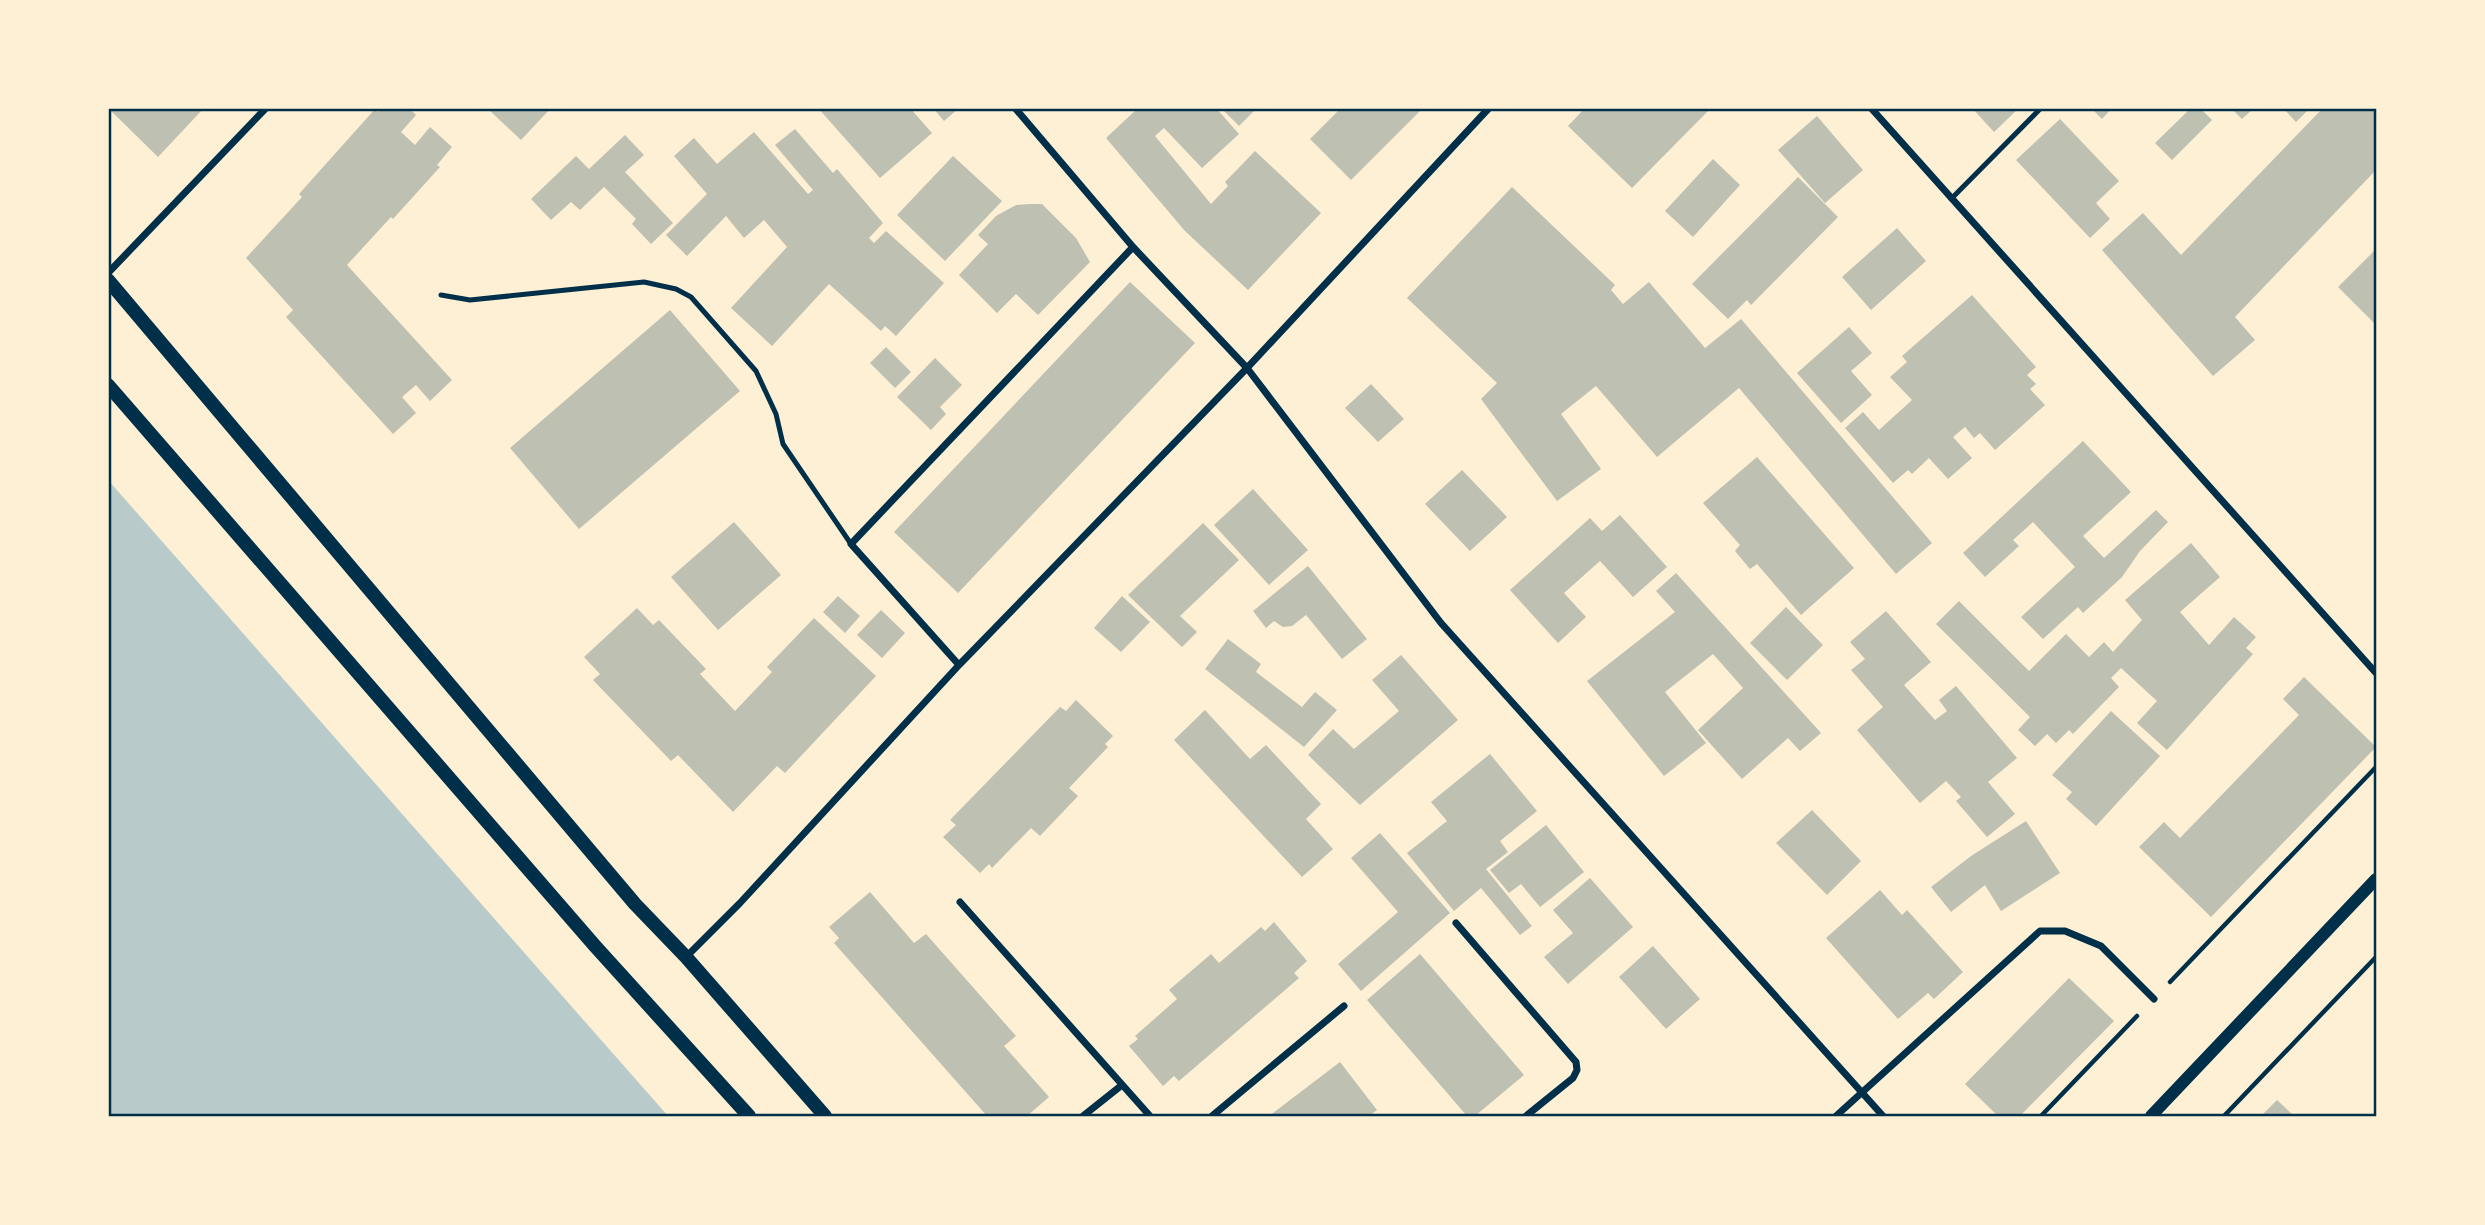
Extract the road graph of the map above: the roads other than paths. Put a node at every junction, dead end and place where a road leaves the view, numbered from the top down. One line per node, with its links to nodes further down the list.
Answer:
1 (266, 108): 8 (street)
2 (1015, 108): 7 (street)
3 (1489, 108): 11 (street)
4 (1871, 108): 6 (street)
5 (2041, 108): 6 (lane)
6 (1951, 199): 15 (street)
7 (1133, 247): 11 (street); 13 (street)
8 (108, 273)
9 (108, 280): 19 (main road)
10 (441, 295): 13 (lane)
11 (1247, 368): 14 (street); 23 (street)
12 (108, 385): 24 (main road)
13 (850, 544): 14 (street)
14 (959, 665): 19 (street)
15 (2376, 673)
16 (2376, 879): 32 (street)
17 (960, 902): 22 (street)
18 (1456, 923): 29 (street)
19 (686, 957): 25 (main road)
20 (2154, 999): 23 (street)
21 (1344, 1006): 28 (street)
22 (1122, 1085): 26 (street); 27 (street)
23 (1863, 1094): 30 (street); 31 (street)
24 (749, 1116)
25 (825, 1116)
26 (1083, 1116)
27 (1150, 1116)
28 (1212, 1116)
29 (1527, 1116)
30 (1836, 1116)
31 (1883, 1116)
32 (2151, 1116)

